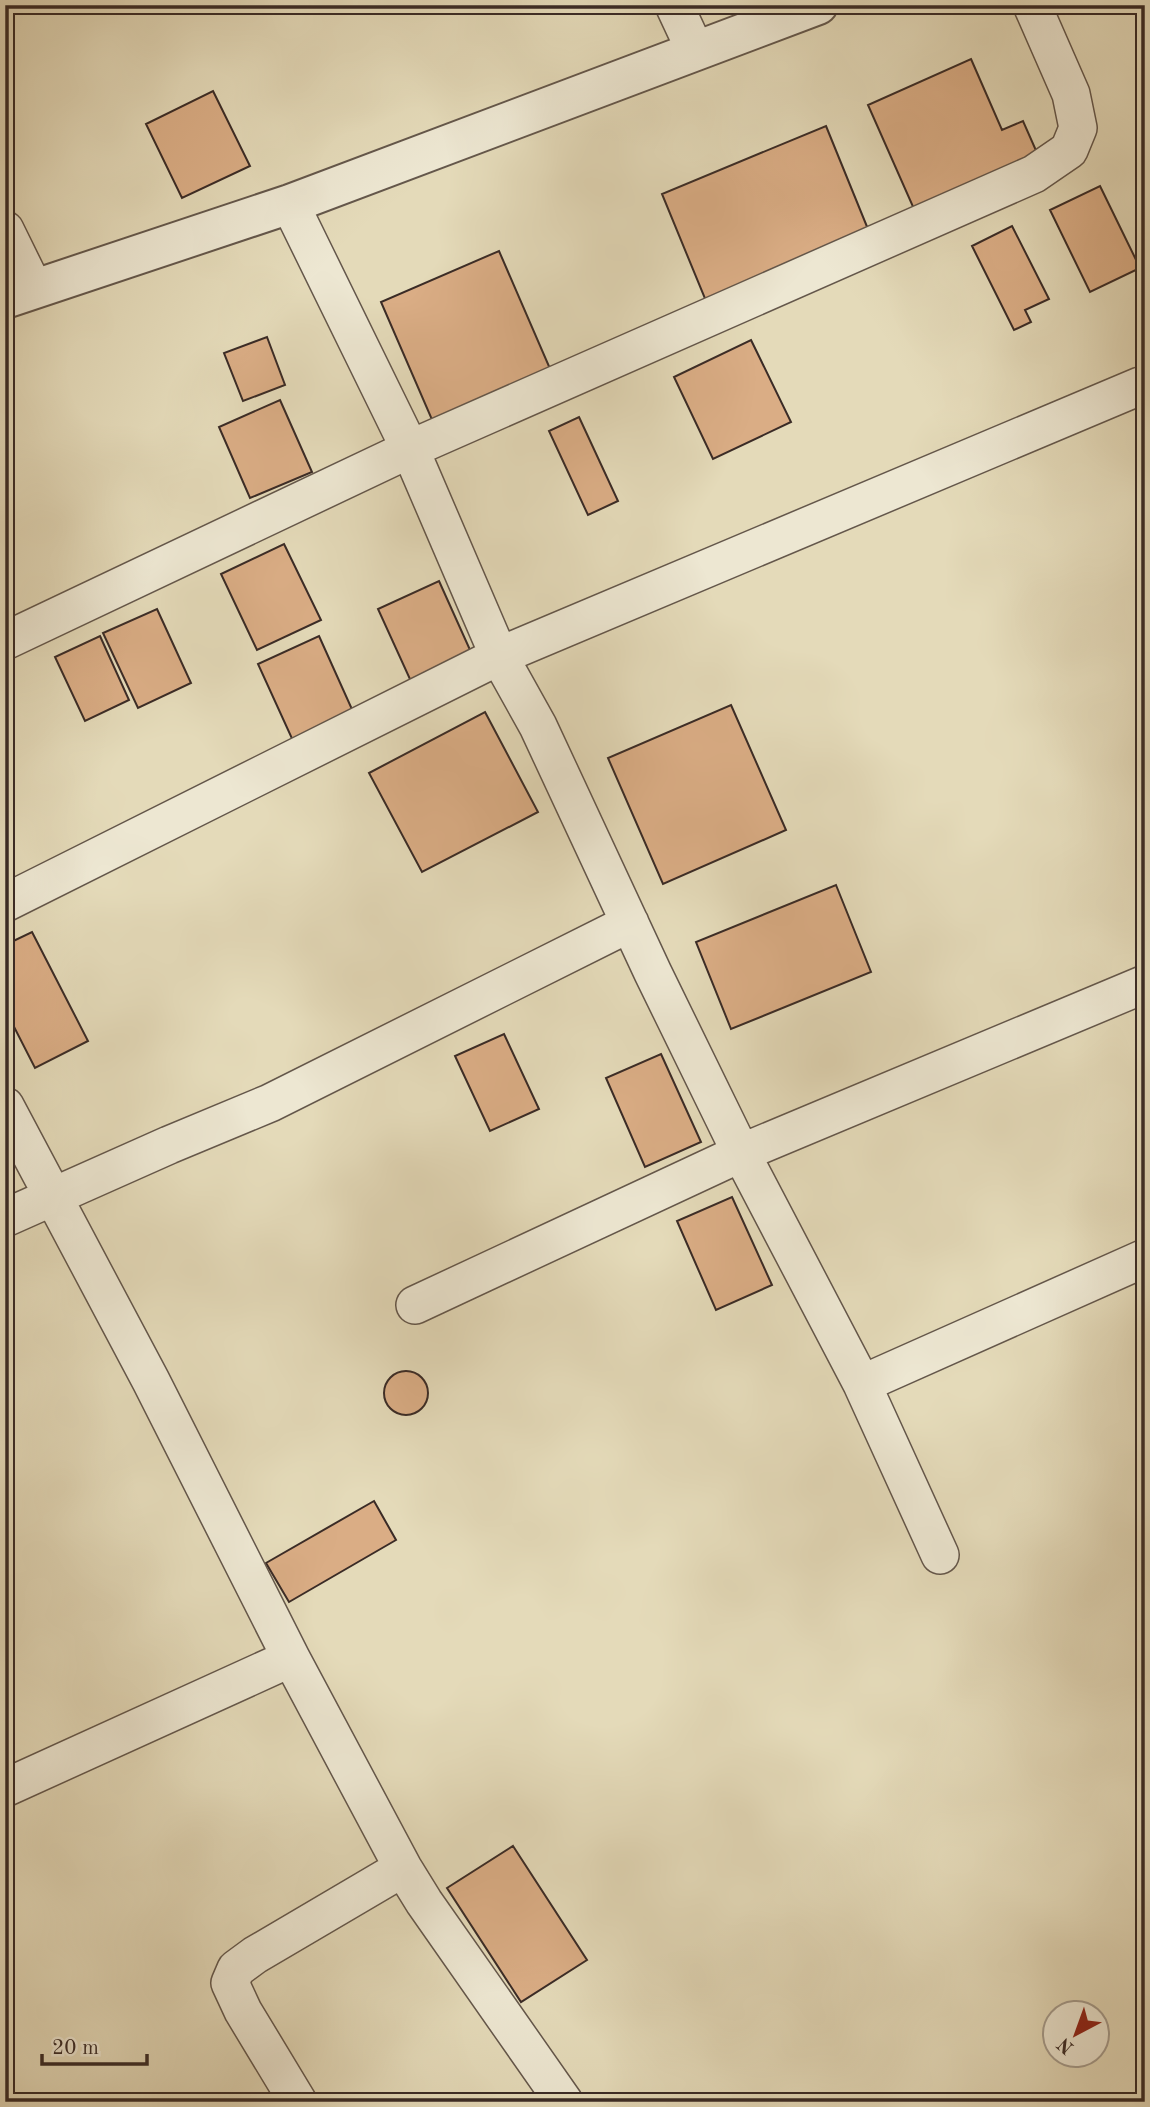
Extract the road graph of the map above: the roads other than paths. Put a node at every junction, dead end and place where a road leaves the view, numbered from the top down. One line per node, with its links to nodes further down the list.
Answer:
1 (674, 5): 4 (street)
2 (818, 5): 4 (street)
3 (1032, 5): 9 (street)
4 (695, 50): 5 (street)
5 (290, 204): 7 (street); 9 (street)
6 (5, 230): 7 (street)
7 (20, 294)
8 (1140, 386): 11 (street)
9 (410, 449): 10 (street); 11 (street)
10 (5, 641)
11 (499, 656): 12 (street); 13 (street)
12 (5, 903)
13 (630, 923): 16 (street); 17 (street)
14 (1145, 984): 16 (street)
15 (5, 1106): 17 (street)
16 (741, 1153): 20 (street); 21 (street)
17 (51, 1196): 18 (street); 23 (street)
18 (5, 1218)
19 (1145, 1258): 21 (street)
20 (415, 1305)
21 (862, 1384): 22 (street)
22 (940, 1555)
23 (291, 1658): 24 (street); 25 (street)
24 (5, 1788)
25 (402, 1868): 26 (street); 27 (street)
26 (298, 2102)
27 (564, 2102)

